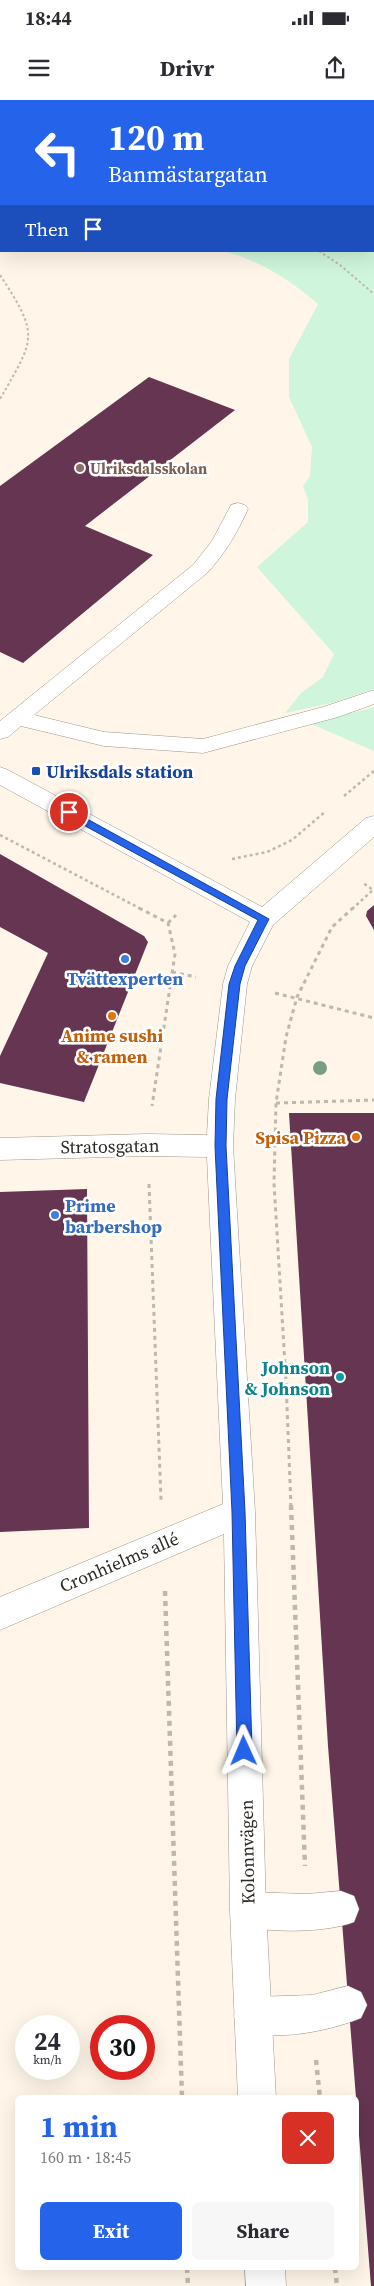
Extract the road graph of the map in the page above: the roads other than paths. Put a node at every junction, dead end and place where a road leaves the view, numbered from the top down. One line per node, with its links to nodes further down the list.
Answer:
1 (238, 509): 3 (street)
2 (374, 696): 3 (street)
3 (17, 718): 4 (street)
4 (0, 732)
5 (0, 776): 7 (street)
6 (374, 824): 7 (street, Kolonnvägen)
7 (264, 919): 8 (street, Kolonnvägen)
8 (220, 1146): 9 (street, Stratosgatan); 10 (street, Kolonnvägen)
9 (0, 1149)
10 (239, 1512): 11 (street, Cronhielms allé); 12 (street, Kolonnvägen)
11 (0, 1614)
12 (248, 1910): 13 (street); 15 (street, Kolonnvägen)
13 (324, 1910)
14 (348, 2004): 15 (street)
15 (253, 2016): 16 (street, Kolonnvägen)
16 (257, 2095)
17 (265, 2270): 18 (street)
18 (266, 2286)

